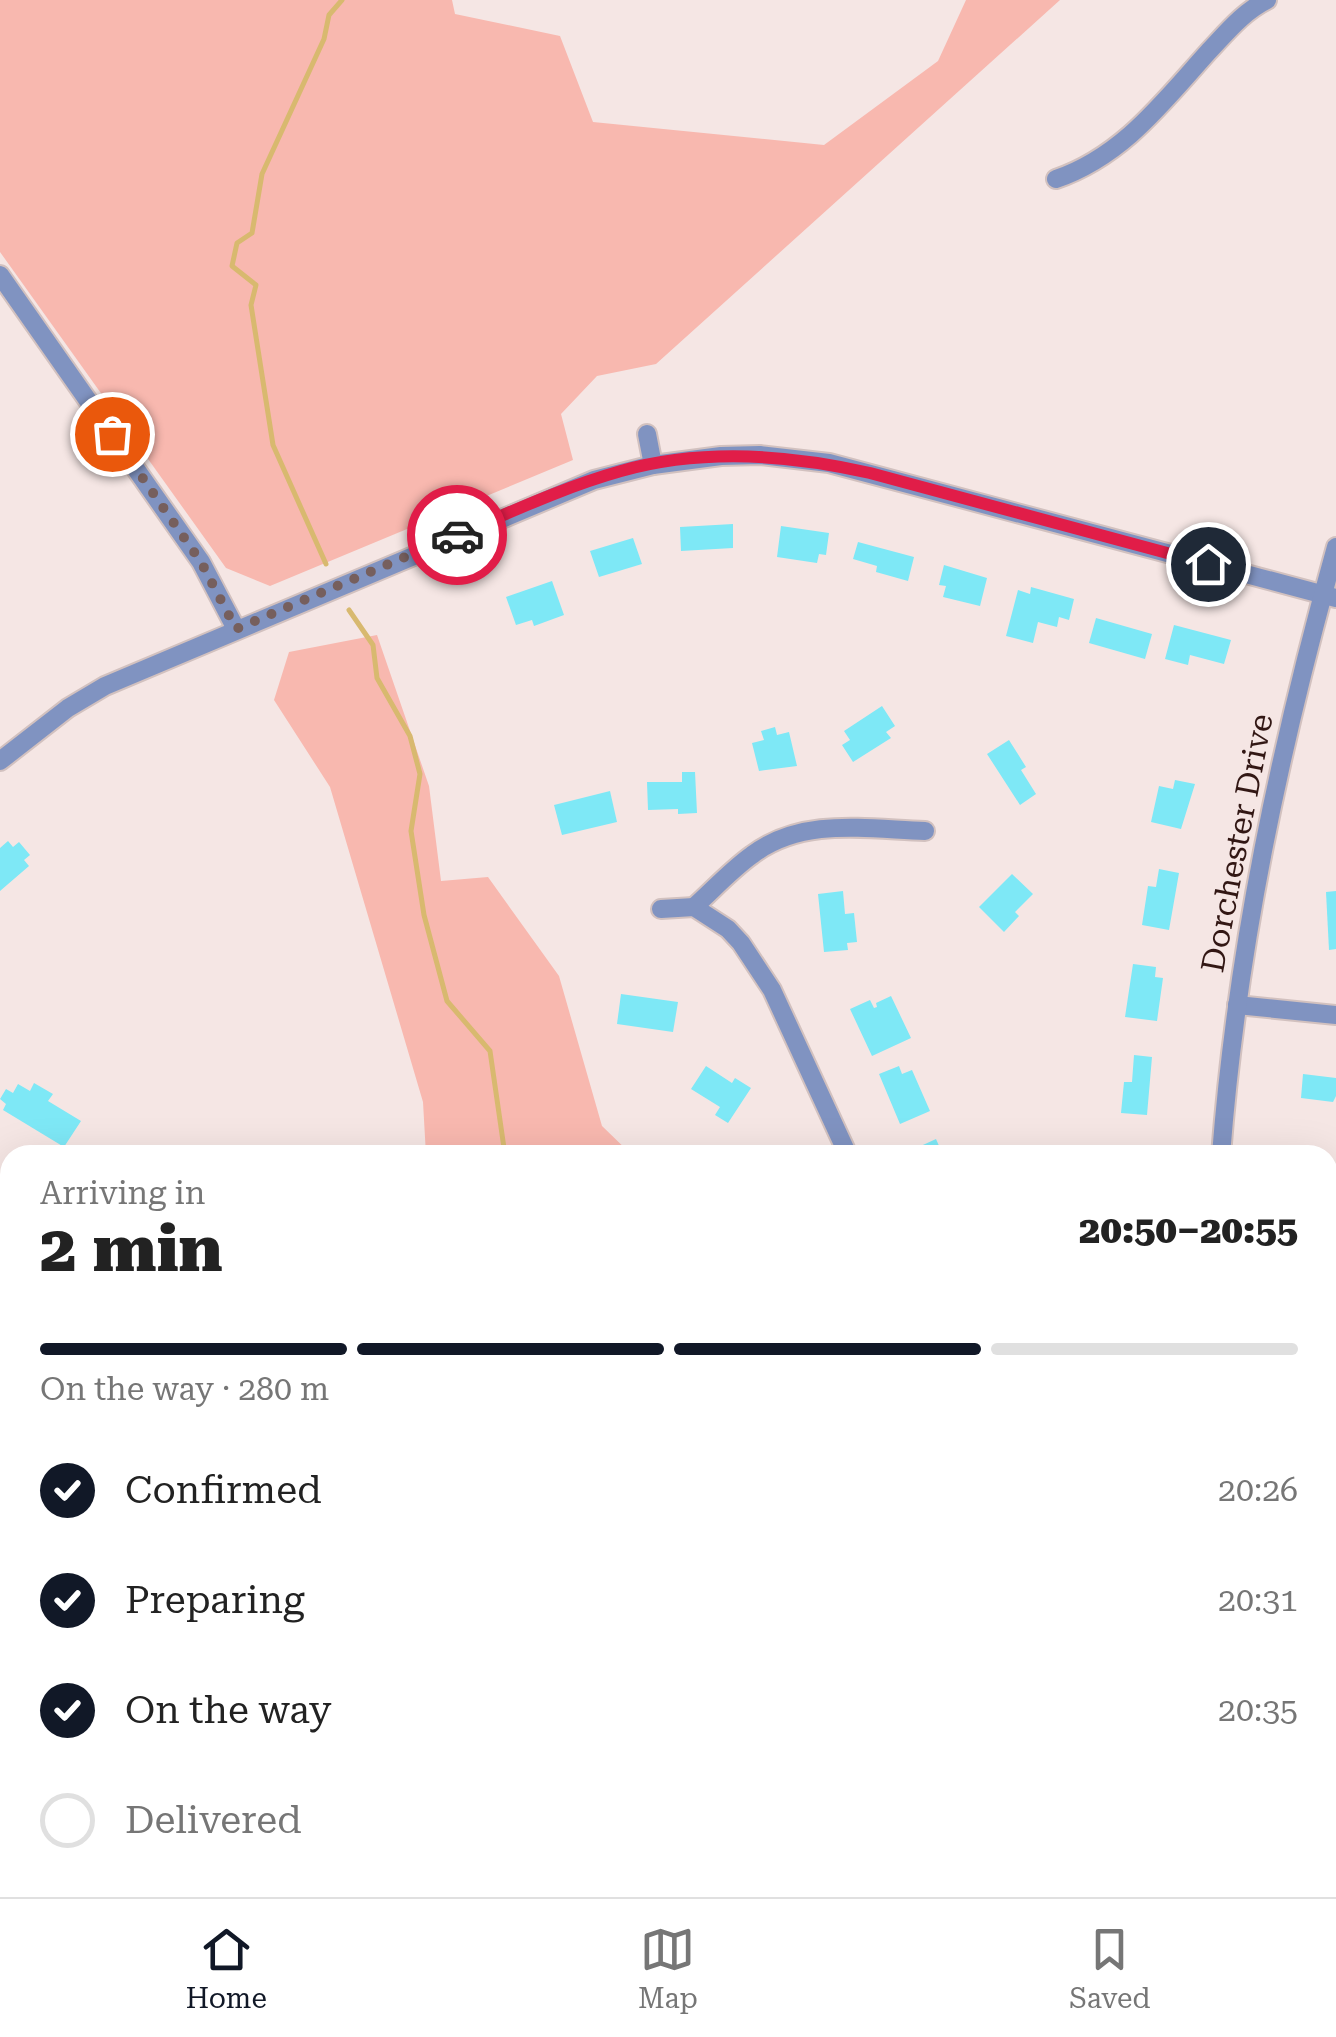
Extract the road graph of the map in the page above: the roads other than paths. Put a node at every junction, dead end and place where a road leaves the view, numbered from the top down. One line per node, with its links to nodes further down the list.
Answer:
1 (1267, 0): 2 (street)
2 (1056, 179)
3 (0, 275): 8 (street)
4 (647, 434): 5 (street)
5 (653, 464): 7 (street); 8 (street)
6 (1336, 547): 7 (street, Dorchester Drive)
7 (1329, 596): 13 (street, Dorchester Drive)
8 (236, 629): 9 (street)
9 (0, 760)
10 (925, 831): 11 (street)
11 (694, 906): 12 (street); 15 (street)
12 (660, 909)
13 (1236, 1006): 14 (street); 16 (street, Dorchester Drive)
14 (1336, 1015)
15 (843, 1145)
16 (1222, 1145)

